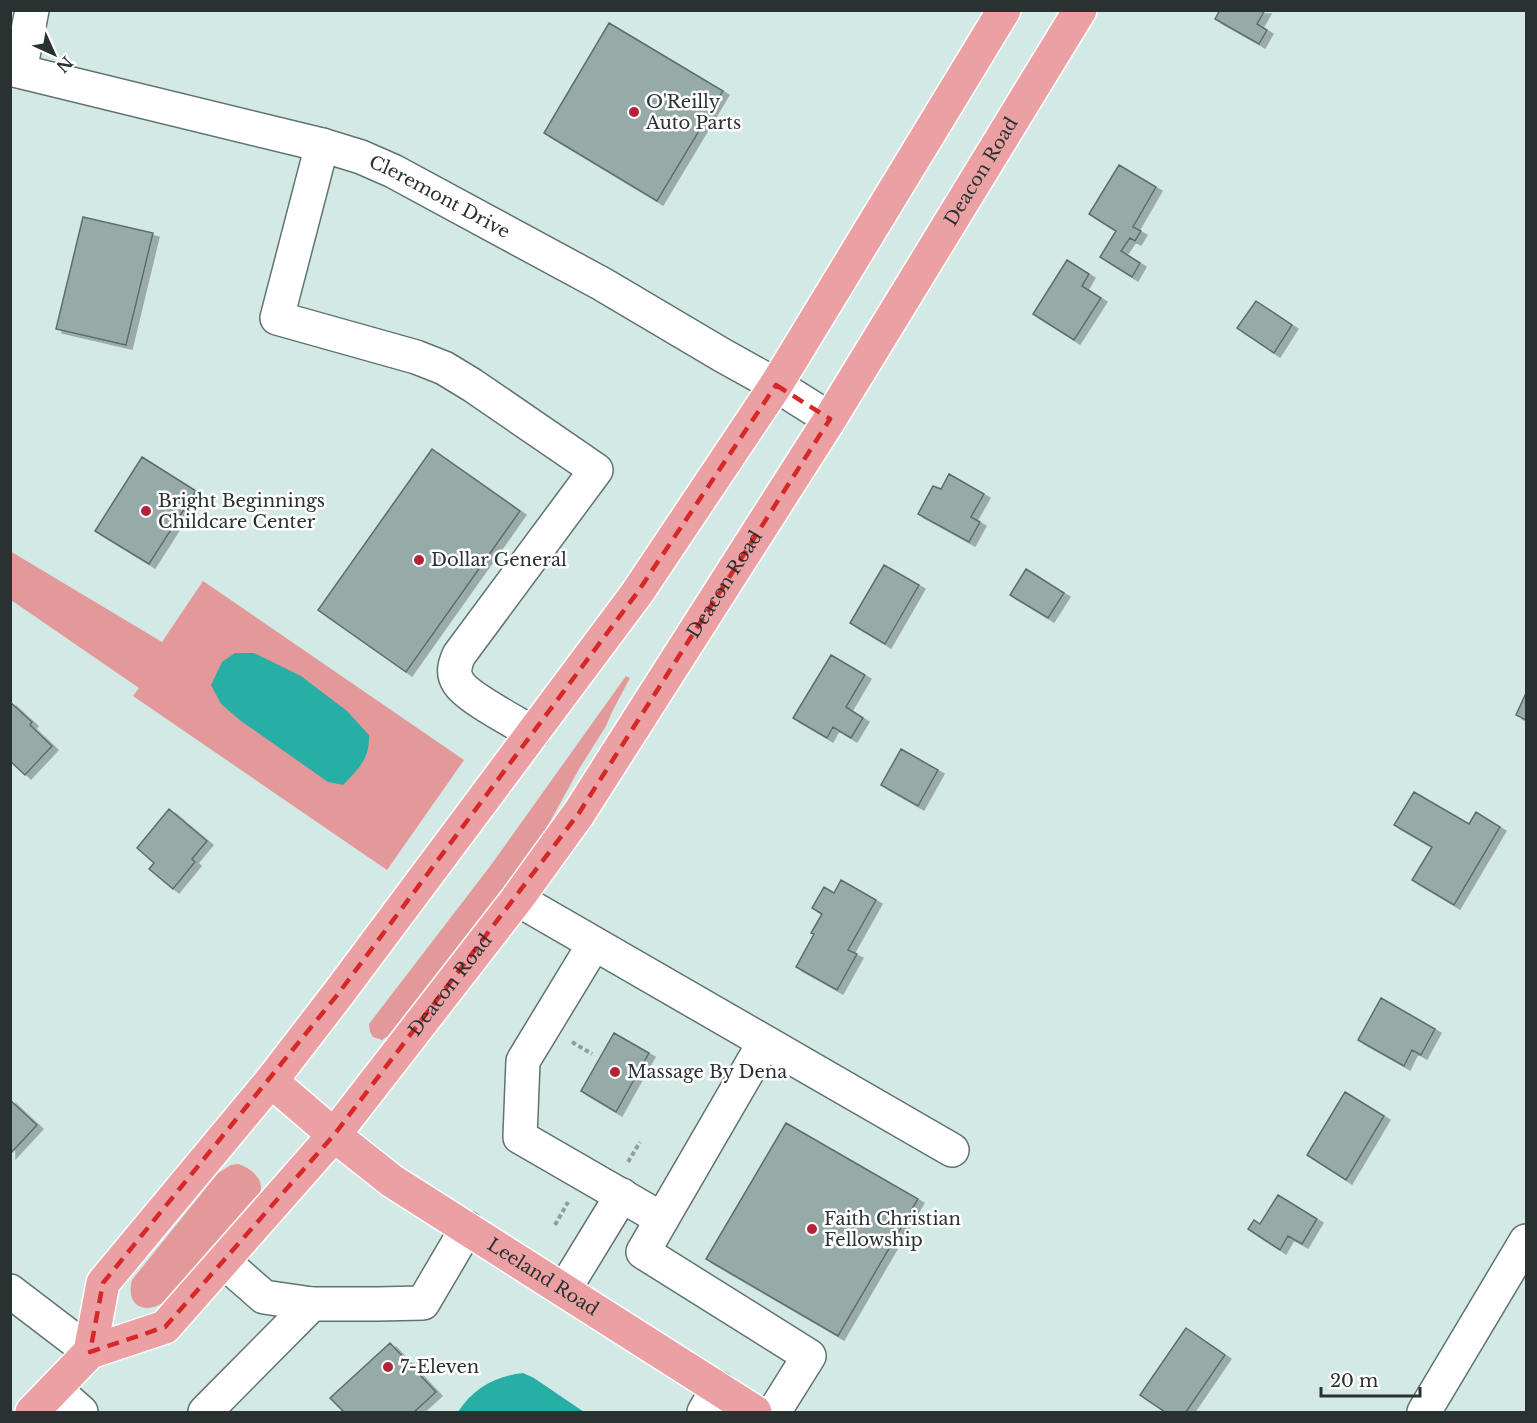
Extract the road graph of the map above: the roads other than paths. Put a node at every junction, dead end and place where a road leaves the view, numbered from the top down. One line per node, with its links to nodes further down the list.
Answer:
1 (32, 10): 4 (street)
2 (1004, 10): 6 (main road)
3 (1080, 10): 7 (main road, Deacon Road)
4 (15, 70): 5 (street, Cleremont Drive)
5 (322, 145): 6 (street, Cleremont Drive); 8 (street)
6 (776, 385): 7 (street, Cleremont Drive); 8 (main road)
7 (830, 419): 9 (main road, Deacon Road)
8 (533, 733): 12 (main road)
9 (517, 899): 10 (street); 13 (main road, Deacon Road)
10 (594, 944): 11 (street); 15 (street)
11 (764, 1043): 14 (street); 16 (street)
12 (271, 1081): 13 (main road); 23 (main road)
13 (334, 1135): 17 (main road, Leeland Road); 19 (main road, Deacon Road)
14 (952, 1150)
15 (622, 1195): 16 (street); 20 (street)
16 (662, 1219): 30 (street)
17 (467, 1228): 20 (main road, Leeland Road); 22 (street)
18 (1527, 1240): 31 (street)
19 (224, 1262): 22 (street); 23 (main road, Deacon Road)
20 (564, 1290): 25 (main road, Leeland Road)
21 (10, 1291): 23 (street)
22 (312, 1304): 28 (street)
23 (90, 1352): 24 (main road, Deacon Road)
24 (55, 1389): 26 (main road, Deacon Road); 27 (street)
25 (711, 1400): 29 (main road, Leeland Road)
26 (32, 1413)
27 (81, 1413)
28 (205, 1413)
29 (755, 1413)
30 (774, 1413)
31 (1424, 1413)

